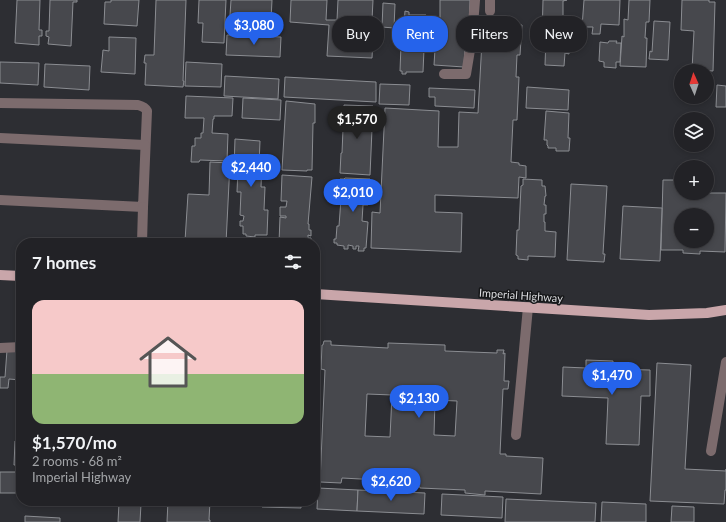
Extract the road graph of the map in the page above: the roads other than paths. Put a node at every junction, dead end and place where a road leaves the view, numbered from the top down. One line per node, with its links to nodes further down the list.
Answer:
1 (475, 0): 4 (lane)
2 (490, 0): 3 (lane)
3 (490, 11)
4 (444, 74)
5 (0, 103): 7 (lane)
6 (0, 138): 7 (lane)
7 (145, 145): 9 (lane)
8 (0, 200): 9 (lane)
9 (143, 207): 10 (lane)
10 (142, 238)
11 (0, 275): 12 (main road)
12 (16, 276)
13 (320, 294): 14 (main road, Imperial Highway)
14 (528, 307): 15 (main road, Imperial Highway); 19 (lane)
15 (726, 310)
16 (16, 347): 17 (lane)
17 (0, 348)
18 (726, 362): 20 (lane)
19 (516, 435)
20 (711, 451)

